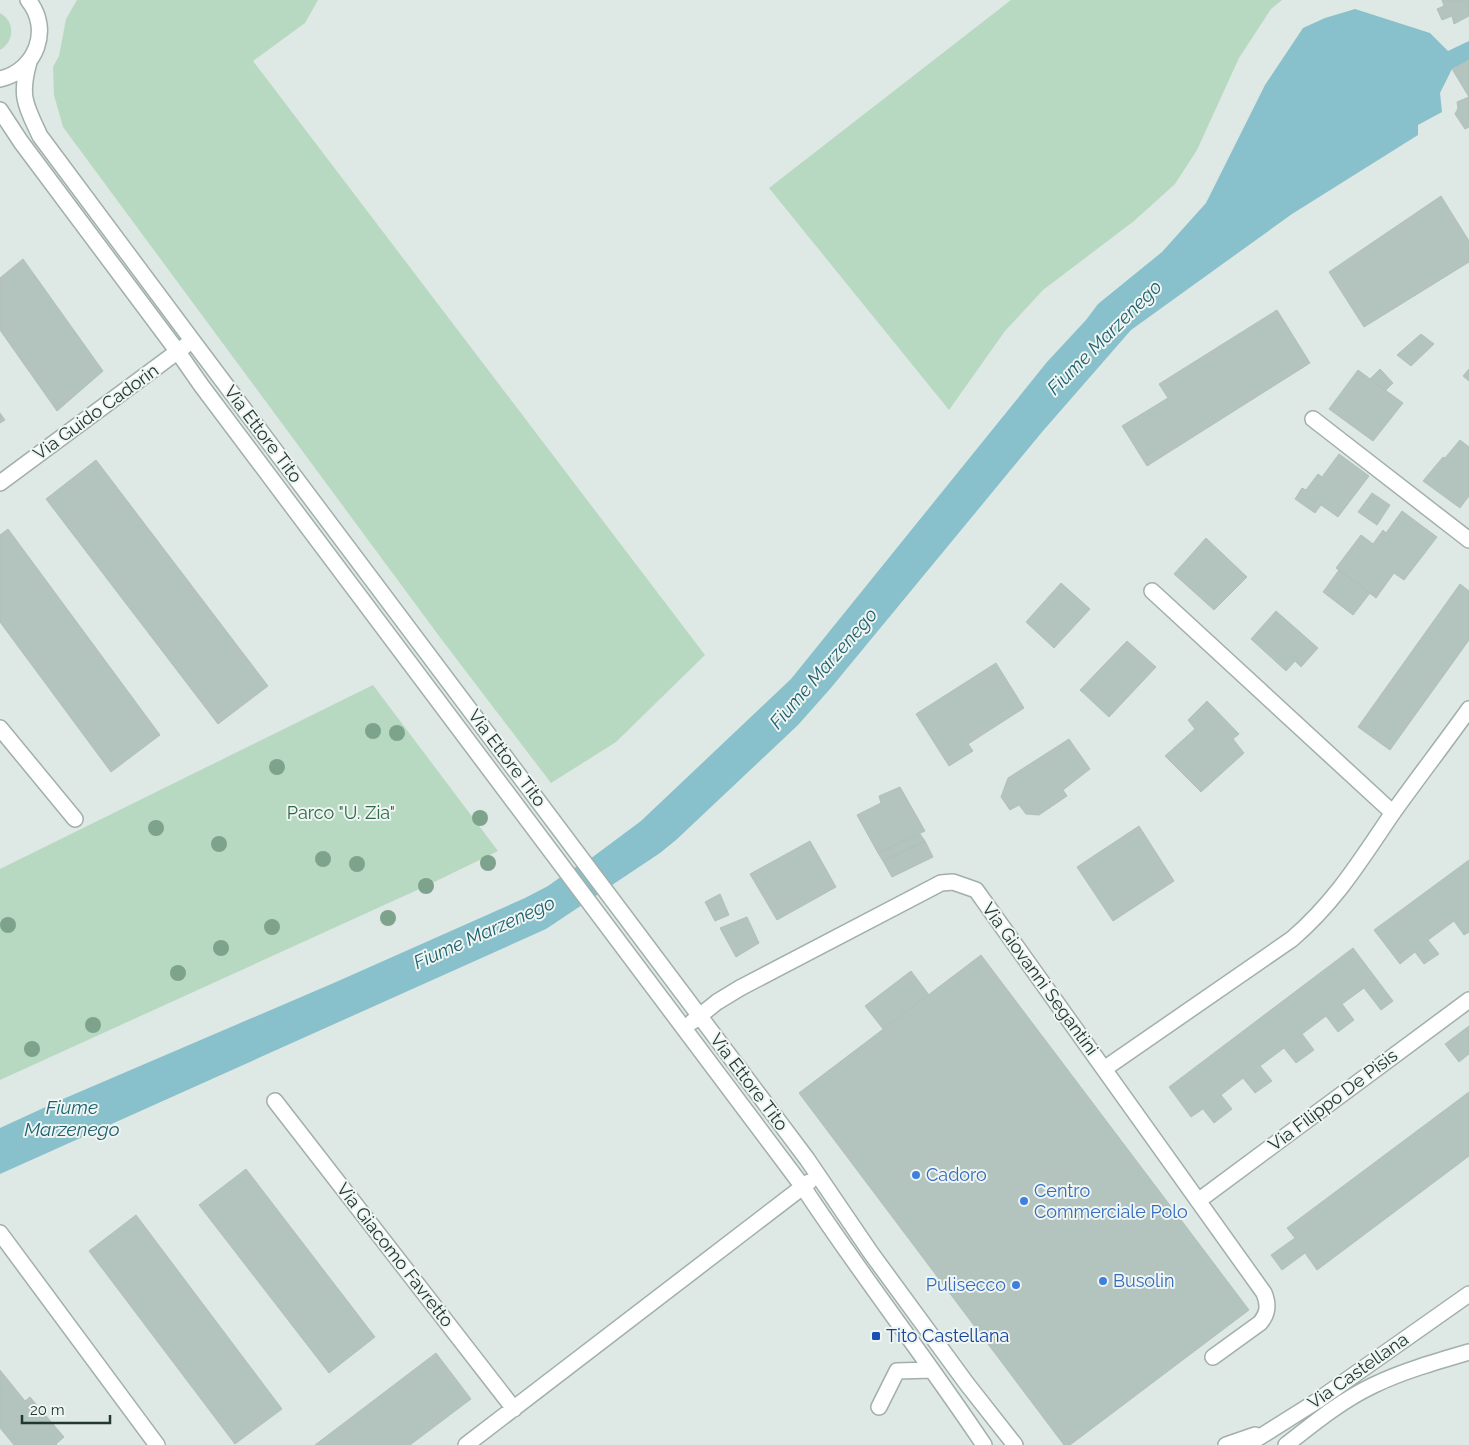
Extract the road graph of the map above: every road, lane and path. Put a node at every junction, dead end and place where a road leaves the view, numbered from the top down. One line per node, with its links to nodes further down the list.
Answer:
1 (28, 0): 3 (street)
2 (44, 0): 3 (street, Via Ettore Tito)
3 (39, 24): 4 (street, Via Ettore Tito)
4 (29, 62): 5 (street); 7 (street, Via Ettore Tito)
5 (0, 79)
6 (0, 110): 8 (street, Via Ettore Tito)
7 (192, 340): 8 (street, Via Guido Cadorin); 18 (street, Via Ettore Tito)
8 (178, 352): 10 (street, Via Guido Cadorin); 19 (street, Via Ettore Tito)
9 (1313, 419): 11 (street)
10 (0, 483)
11 (1469, 540)
12 (1152, 591): 15 (street)
13 (1469, 709): 15 (street, Via Giovanni Segantini)
14 (0, 728): 16 (street)
15 (1393, 813): 20 (street, Via Giovanni Segantini)
16 (75, 819)
17 (1469, 1000): 24 (street, Via Filippo De Pisis)
18 (699, 1016): 19 (street, Via Giovanni Segantini); 20 (street, Via Giovanni Segantini); 22 (street, Via Ettore Tito)
19 (685, 1028): 23 (street, Via Ettore Tito)
20 (1104, 1069): 24 (street)
21 (275, 1101): 31 (street, Via Giacomo Favretto)
22 (818, 1175): 23 (street); 36 (street, Via Ettore Tito)
23 (803, 1187): 29 (street, Via Ettore Tito); 31 (street)
24 (1198, 1201): 28 (street)
25 (0, 1233): 33 (street)
26 (1469, 1294): 32 (street, Via Castellana)
27 (1469, 1352): 39 (street, Via Castellana)
28 (1212, 1357)
29 (932, 1370): 30 (street); 35 (street, Via Ettore Tito)
30 (879, 1407)
31 (514, 1409): 34 (street)
32 (1270, 1429): 37 (street); 38 (street, Via Castellana)
33 (158, 1445)
34 (466, 1445)
35 (984, 1445)
36 (1015, 1445)
37 (1226, 1445)
38 (1246, 1445)
39 (1286, 1445)

